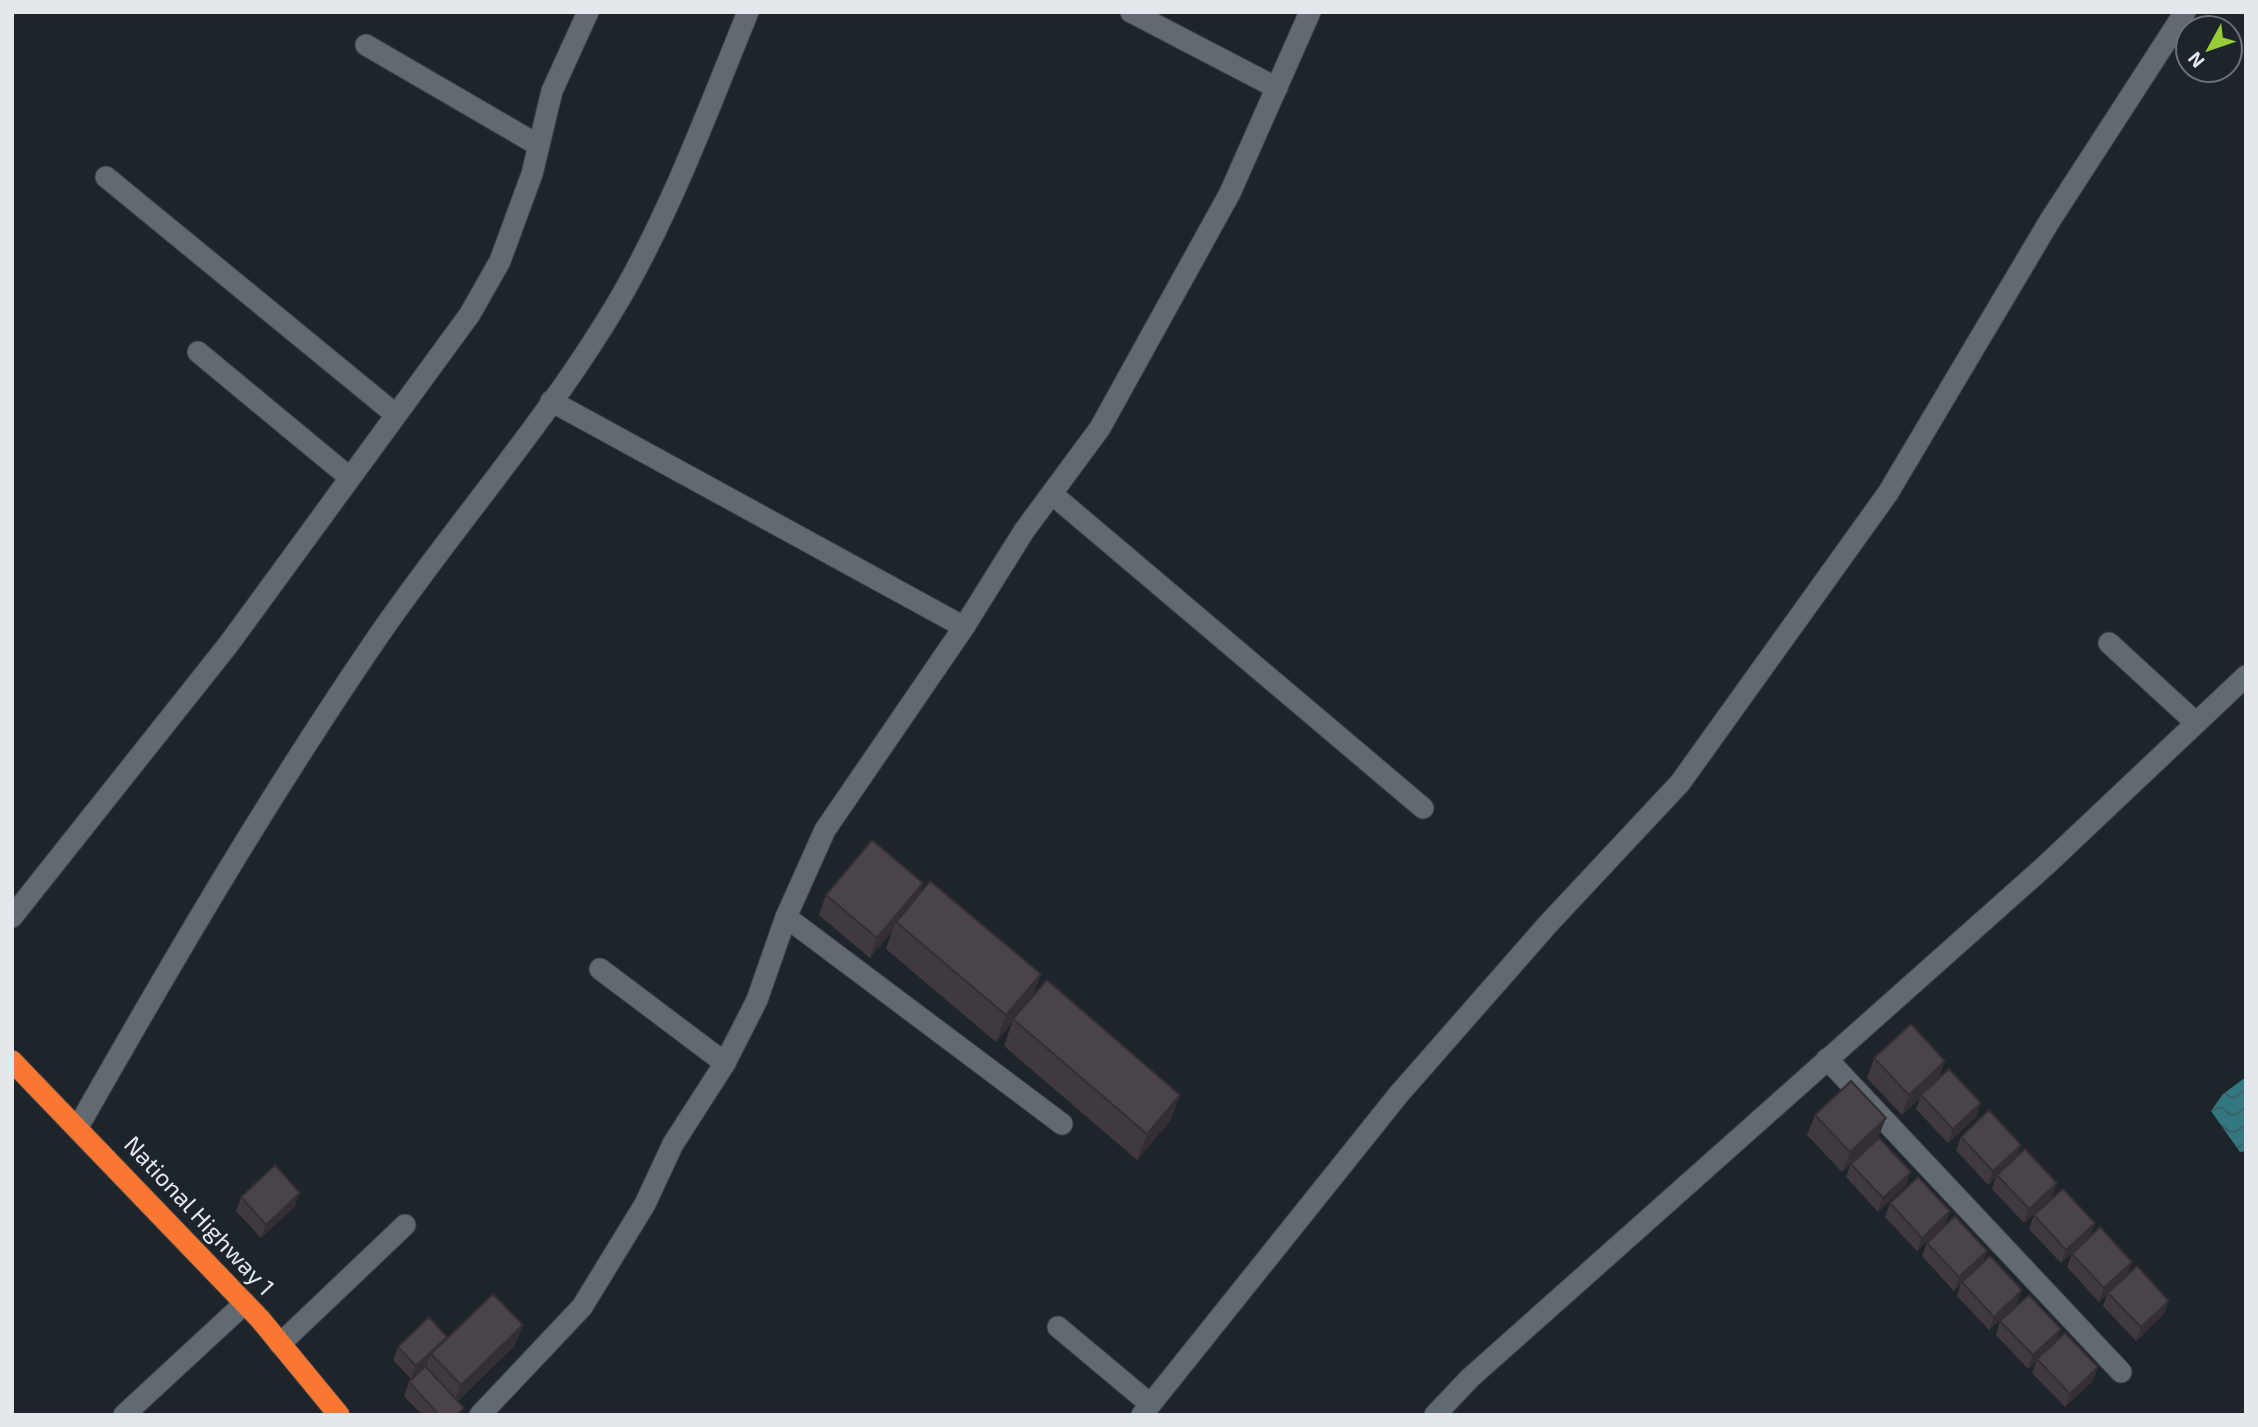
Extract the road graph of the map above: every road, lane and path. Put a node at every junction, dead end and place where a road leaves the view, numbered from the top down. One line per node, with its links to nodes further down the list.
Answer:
1 (588, 12): 8 (street)
2 (748, 12): 11 (street)
3 (1131, 12): 7 (street)
4 (1310, 12): 7 (street)
5 (2185, 12): 33 (street)
6 (366, 45): 8 (street)
7 (1277, 88): 14 (street)
8 (538, 145): 12 (street)
9 (106, 177): 12 (street)
10 (198, 352): 13 (street)
11 (551, 401): 15 (street); 27 (street)
12 (395, 414): 13 (street)
13 (349, 477): 21 (street)
14 (1052, 494): 15 (street); 19 (street)
15 (964, 627): 20 (street)
16 (2109, 643): 18 (street)
17 (2246, 676): 18 (street)
18 (2195, 723): 23 (street)
19 (1423, 808)
20 (786, 916): 25 (street); 26 (street)
21 (12, 917)
22 (600, 969): 25 (street)
23 (1827, 1059): 32 (street); 37 (street)
24 (12, 1061): 27 (highway, National Highway 1)
25 (725, 1063): 36 (street)
26 (1062, 1124)
27 (78, 1127): 29 (highway, National Highway 1)
28 (405, 1224): 31 (street)
29 (245, 1303): 31 (highway, National Highway 1); 34 (street)
30 (1058, 1326): 33 (street)
31 (280, 1344): 35 (highway, National Highway 1)
32 (2121, 1372)
33 (1146, 1409)
34 (124, 1415)
35 (339, 1415)
36 (480, 1415)
37 (1435, 1415)

